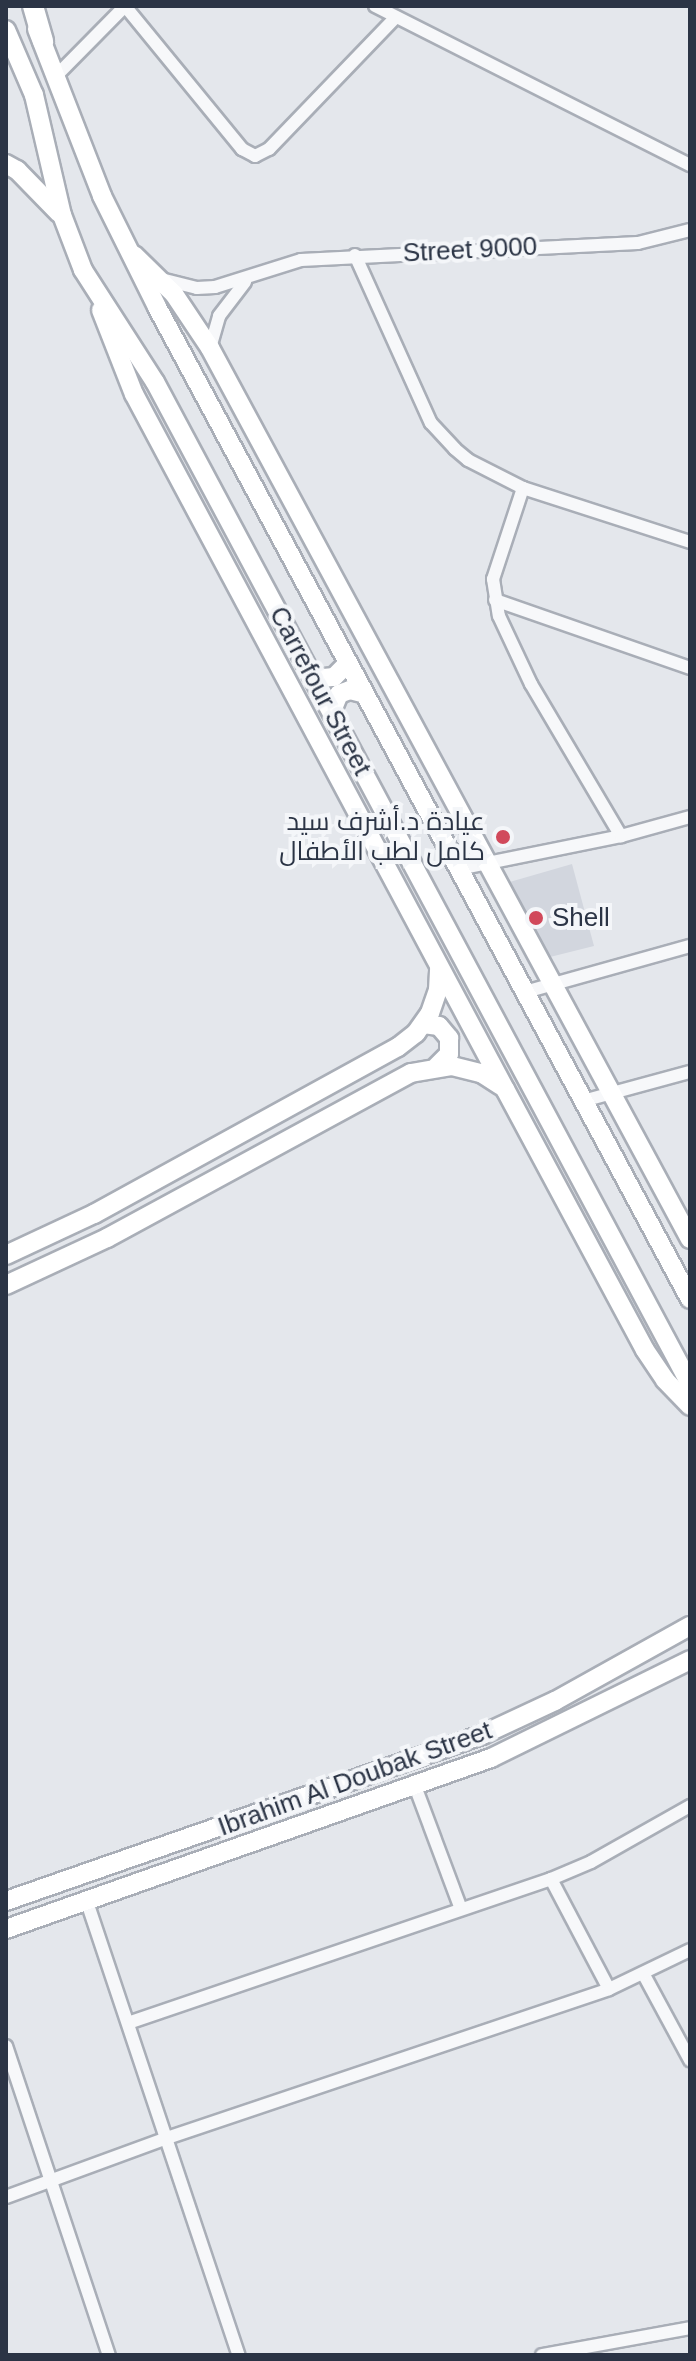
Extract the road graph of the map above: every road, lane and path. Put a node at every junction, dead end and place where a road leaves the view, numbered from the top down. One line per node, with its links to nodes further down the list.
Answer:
1 (25, 6): 7 (street, Carrefour Street)
2 (33, 6): 7 (main road)
3 (125, 6): 5 (street); 8 (street)
4 (375, 6): 5 (street)
5 (396, 17): 10 (street)
6 (6, 30): 11 (street, Carrefour Street)
7 (43, 42): 8 (street, Carrefour Street)
8 (57, 75): 13 (street, Carrefour Street)
9 (6, 164): 11 (street)
10 (690, 165)
11 (62, 215): 17 (street, Carrefour Street)
12 (690, 230): 14 (street, Street 9000)
13 (129, 251): 16 (street); 21 (street, Carrefour Street)
14 (355, 255): 15 (street, Street 9000); 20 (street)
15 (251, 277): 16 (street, Street 9000); 18 (street)
16 (161, 279): 18 (street)
17 (97, 296): 22 (street, Carrefour Street); 24 (street)
18 (210, 348): 19 (street)
19 (268, 456): 21 (street); 34 (street)
20 (523, 488): 23 (street); 25 (street)
21 (263, 505): 26 (street, Carrefour Street)
22 (223, 510): 24 (street); 28 (street, Carrefour Street)
23 (690, 542)
24 (226, 567): 36 (street)
25 (495, 600): 27 (street); 32 (street)
26 (348, 663): 28 (street); 29 (street, Carrefour Street)
27 (690, 668)
28 (314, 679): 30 (street, Carrefour Street)
29 (362, 693): 30 (street); 35 (street, Carrefour Street)
30 (332, 711): 33 (street, Carrefour Street)
31 (690, 817): 32 (street)
32 (621, 836): 34 (street)
33 (397, 838): 36 (street); 48 (street, Carrefour Street)
34 (487, 864): 35 (street); 39 (street)
35 (458, 869): 40 (street, Carrefour Street)
36 (390, 875): 38 (street)
37 (690, 946): 39 (street)
38 (439, 965): 41 (street); 44 (street)
39 (552, 984): 40 (street); 45 (street)
40 (525, 992): 46 (street, Carrefour Street)
41 (423, 1024): 42 (street); 50 (street)
42 (437, 1066): 44 (street); 51 (street)
43 (690, 1072): 45 (street)
44 (505, 1089): 47 (street)
45 (611, 1093): 46 (street); 49 (street)
46 (583, 1101): 52 (street, Carrefour Street)
47 (555, 1183): 48 (street); 54 (street)
48 (605, 1223): 53 (street, Carrefour Street)
49 (690, 1239)
50 (6, 1255)
51 (6, 1285)
52 (690, 1299)
53 (690, 1384)
54 (690, 1406)
55 (690, 1626): 60 (street, Ibrahim Al Doubak Street)
56 (690, 1660): 57 (street, Ibrahim Al Doubak Street)
57 (415, 1786): 61 (street, Ibrahim Al Doubak Street); 62 (street)
58 (690, 1806): 59 (street)
59 (551, 1879): 62 (street); 66 (street)
60 (6, 1901)
61 (87, 1902): 63 (street, Ibrahim Al Doubak Street); 67 (street)
62 (461, 1909): 67 (street)
63 (6, 1929)
64 (690, 1950): 65 (street)
65 (644, 1975): 66 (street); 69 (street)
66 (609, 1989): 70 (street)
67 (128, 2023): 70 (street)
68 (6, 2046): 71 (street)
69 (690, 2060)
70 (167, 2138): 71 (street); 75 (street)
71 (50, 2180): 72 (street); 74 (street)
72 (6, 2197)
73 (690, 2328): 76 (street)
74 (109, 2355)
75 (239, 2355)
76 (542, 2355)

